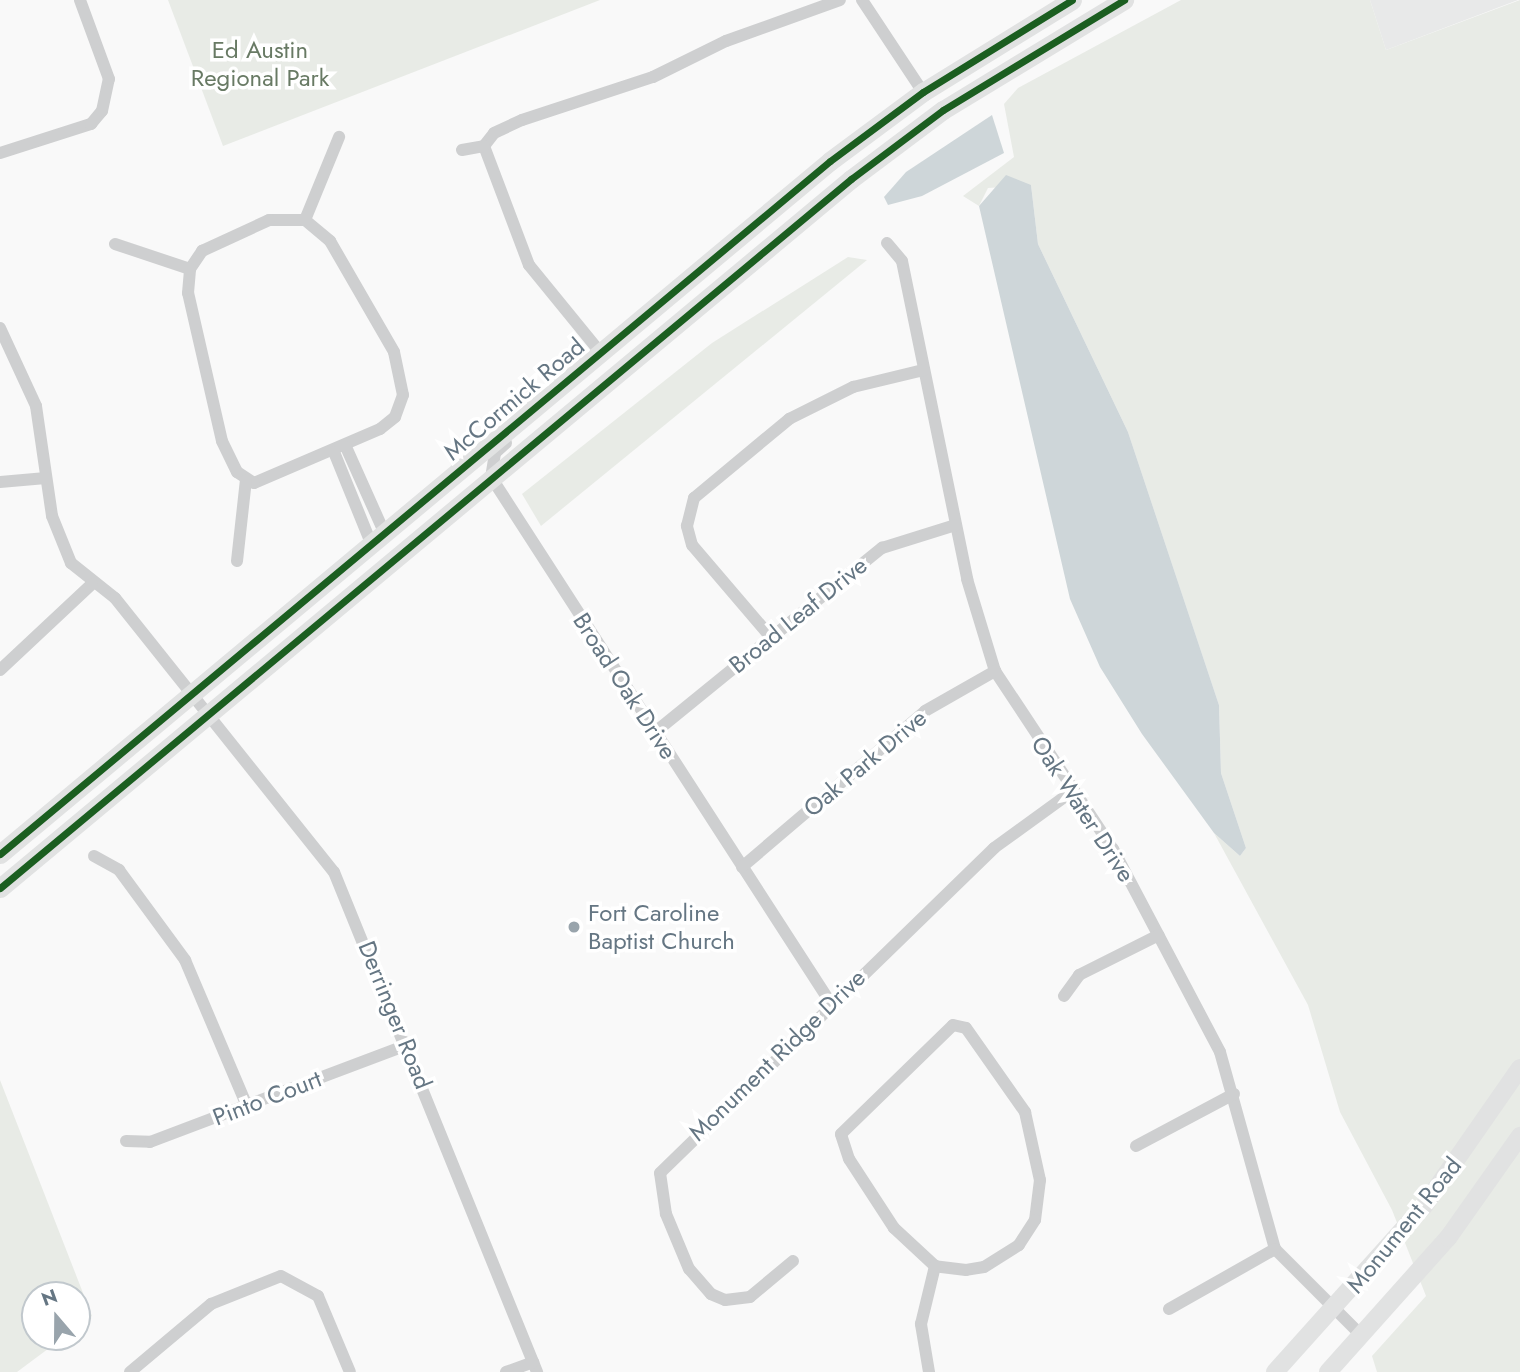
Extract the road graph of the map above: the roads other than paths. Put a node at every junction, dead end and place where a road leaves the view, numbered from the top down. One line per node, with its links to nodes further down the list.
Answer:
1 (80, 0): 14 (street)
2 (840, 0): 12 (street)
3 (1072, 0): 6 (main road, McCormick Road)
4 (1124, 0): 8 (main road, McCormick Road)
5 (869, 1): 10 (street)
6 (1035, 22): 7 (main road, McCormick Road); 8 (main road)
7 (1000, 42): 9 (main road); 10 (main road, McCormick Road)
8 (1028, 55): 9 (main road, McCormick Road)
9 (982, 85): 24 (main road, McCormick Road)
10 (923, 92): 20 (main road, McCormick Road)
11 (339, 137): 15 (street)
12 (484, 146): 13 (street); 20 (street)
13 (462, 150)
14 (0, 153)
15 (305, 220): 18 (street); 23 (street)
16 (887, 243): 21 (street, Oak Water Drive)
17 (115, 244): 18 (street)
18 (190, 269): 26 (street)
19 (0, 328): 25 (street, Derringer Road)
20 (600, 352): 22 (main road, McCormick Road)
21 (924, 370): 28 (street, Oak Water Drive); 32 (street)
22 (568, 379): 24 (street); 29 (main road, McCormick Road)
23 (340, 449): 26 (street); 29 (street)
24 (491, 477): 36 (main road, McCormick Road); 37 (street, Broad Oak Drive)
25 (46, 478): 27 (street); 31 (street, Derringer Road)
26 (247, 480): 30 (street)
27 (0, 482)
28 (956, 524): 32 (street, Broad Leaf Drive); 34 (street, Oak Water Drive)
29 (378, 537): 35 (main road, McCormick Road)
30 (237, 561)
31 (92, 584): 33 (street); 35 (street, Derringer Road)
32 (769, 635): 37 (street, Broad Leaf Drive)
33 (0, 670)
34 (995, 671): 38 (street, Oak Water Drive); 41 (street, Oak Park Drive)
35 (189, 694): 36 (street, Derringer Road); 39 (main road, McCormick Road)
36 (207, 715): 42 (main road, McCormick Road); 46 (street, Derringer Road)
37 (654, 733): 41 (street, Broad Oak Drive)
38 (1074, 790): 43 (street, Oak Water Drive); 45 (street, Monument Ridge Drive)
39 (0, 854)
40 (94, 856): 49 (street)
41 (742, 867): 45 (street, Broad Oak Drive)
42 (0, 888)
43 (1159, 935): 44 (street); 48 (street, Oak Water Drive)
44 (1065, 996)
45 (830, 1002): 54 (street, Monument Ridge Drive)
46 (407, 1045): 49 (street, Pinto Court); 59 (street, Derringer Road)
47 (1520, 1068): 57 (main road, Monument Road)
48 (1234, 1094): 52 (street); 53 (street, Oak Water Drive)
49 (247, 1106): 51 (street, Pinto Court)
50 (1520, 1136): 58 (main road, Monument Road)
51 (126, 1141)
52 (1136, 1146)
53 (1275, 1250): 56 (street); 57 (street, Oak Water Drive)
54 (793, 1261)
55 (935, 1266): 55 (street); 63 (street)
56 (1168, 1309)
57 (1334, 1311): 58 (street, Oak Water Drive); 64 (main road, Monument Road)
58 (1362, 1336): 65 (main road, Monument Road)
59 (535, 1367): 62 (street)
60 (130, 1372): 61 (street)
61 (350, 1372)
62 (506, 1372)
63 (929, 1372)
64 (1275, 1372)
65 (1328, 1372)

